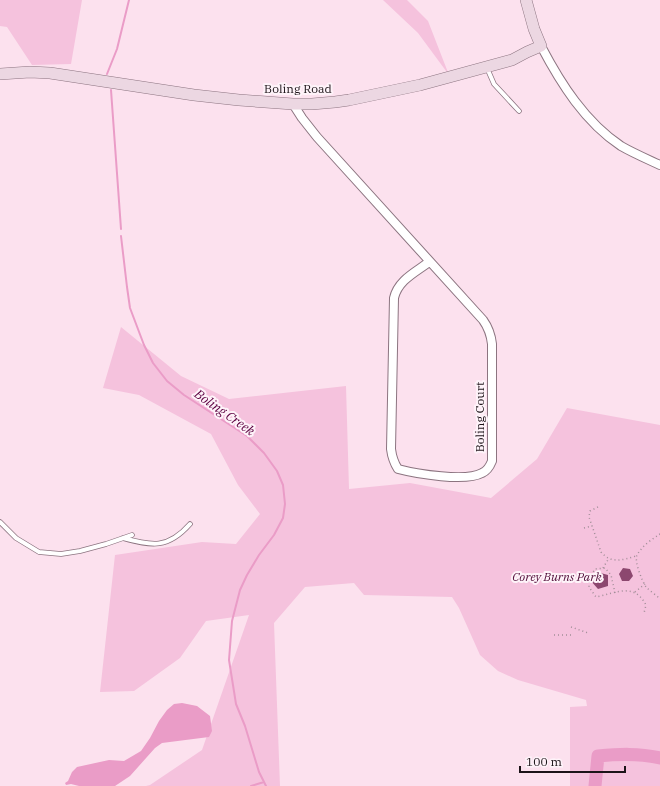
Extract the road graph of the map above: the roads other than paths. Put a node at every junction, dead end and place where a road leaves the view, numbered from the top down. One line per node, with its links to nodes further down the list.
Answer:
1 (526, 0): 2 (street)
2 (541, 46): 3 (street, Boling Road); 7 (street)
3 (487, 68): 5 (street, Boling Road); 6 (lane)
4 (0, 74): 5 (street, Boling Road)
5 (293, 104): 8 (street, Boling Court)
6 (518, 111)
7 (660, 165)
8 (429, 262): 8 (street, Boling Court)
9 (0, 522): 12 (lane)
10 (190, 524): 12 (lane)
11 (132, 534): 12 (lane)
12 (122, 538)

